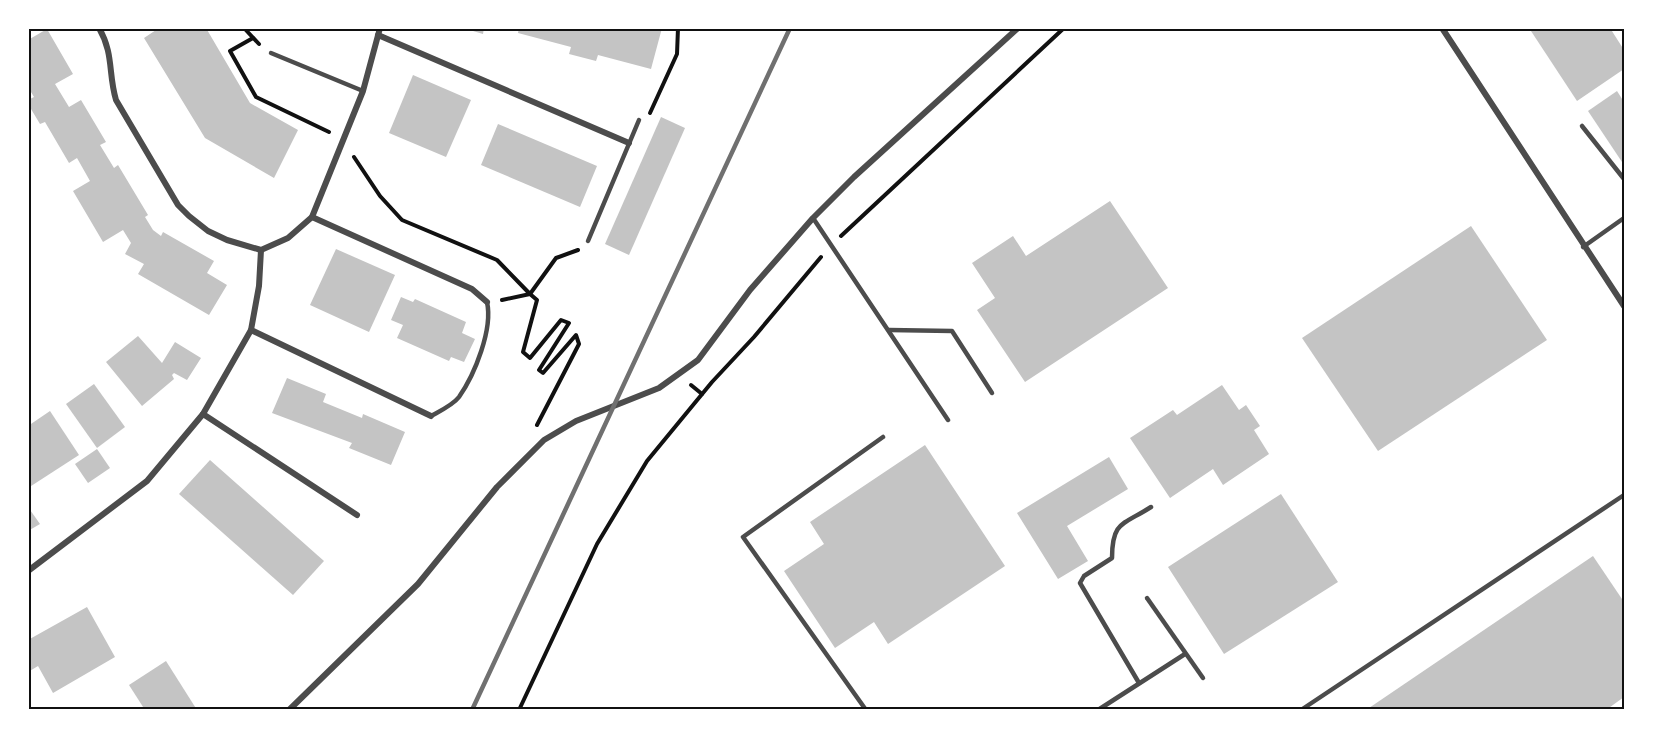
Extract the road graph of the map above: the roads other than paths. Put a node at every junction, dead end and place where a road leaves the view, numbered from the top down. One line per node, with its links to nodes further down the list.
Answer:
1 (99, 28): 16 (street)
2 (1018, 28): 12 (street)
3 (1442, 28): 15 (street)
4 (379, 32): 6 (street); 9 (street)
5 (271, 53): 6 (lane)
6 (363, 91): 11 (street)
7 (639, 120): 9 (lane)
8 (1582, 126): 10 (lane)
9 (629, 143): 14 (lane)
10 (1624, 179)
11 (312, 217): 16 (street); 17 (street)
12 (813, 218): 20 (lane); 34 (street)
13 (1624, 218): 15 (lane)
14 (588, 241)
15 (1583, 247): 18 (street)
16 (261, 250): 19 (street)
17 (487, 302): 23 (lane)
18 (1624, 306)
19 (251, 330): 22 (street); 23 (street)
20 (889, 330): 21 (lane); 24 (lane)
21 (992, 393)
22 (203, 414): 28 (street); 29 (street)
23 (431, 416)
24 (948, 420)
25 (882, 437): 35 (lane)
26 (1624, 495): 37 (lane)
27 (1152, 507): 33 (lane)
28 (357, 515)
29 (28, 571)
30 (1147, 598): 31 (lane)
31 (1185, 654): 32 (lane); 33 (lane)
32 (1203, 678)
33 (1139, 683): 36 (lane)
34 (289, 710)
35 (866, 710)
36 (1098, 710)
37 (1301, 710)

